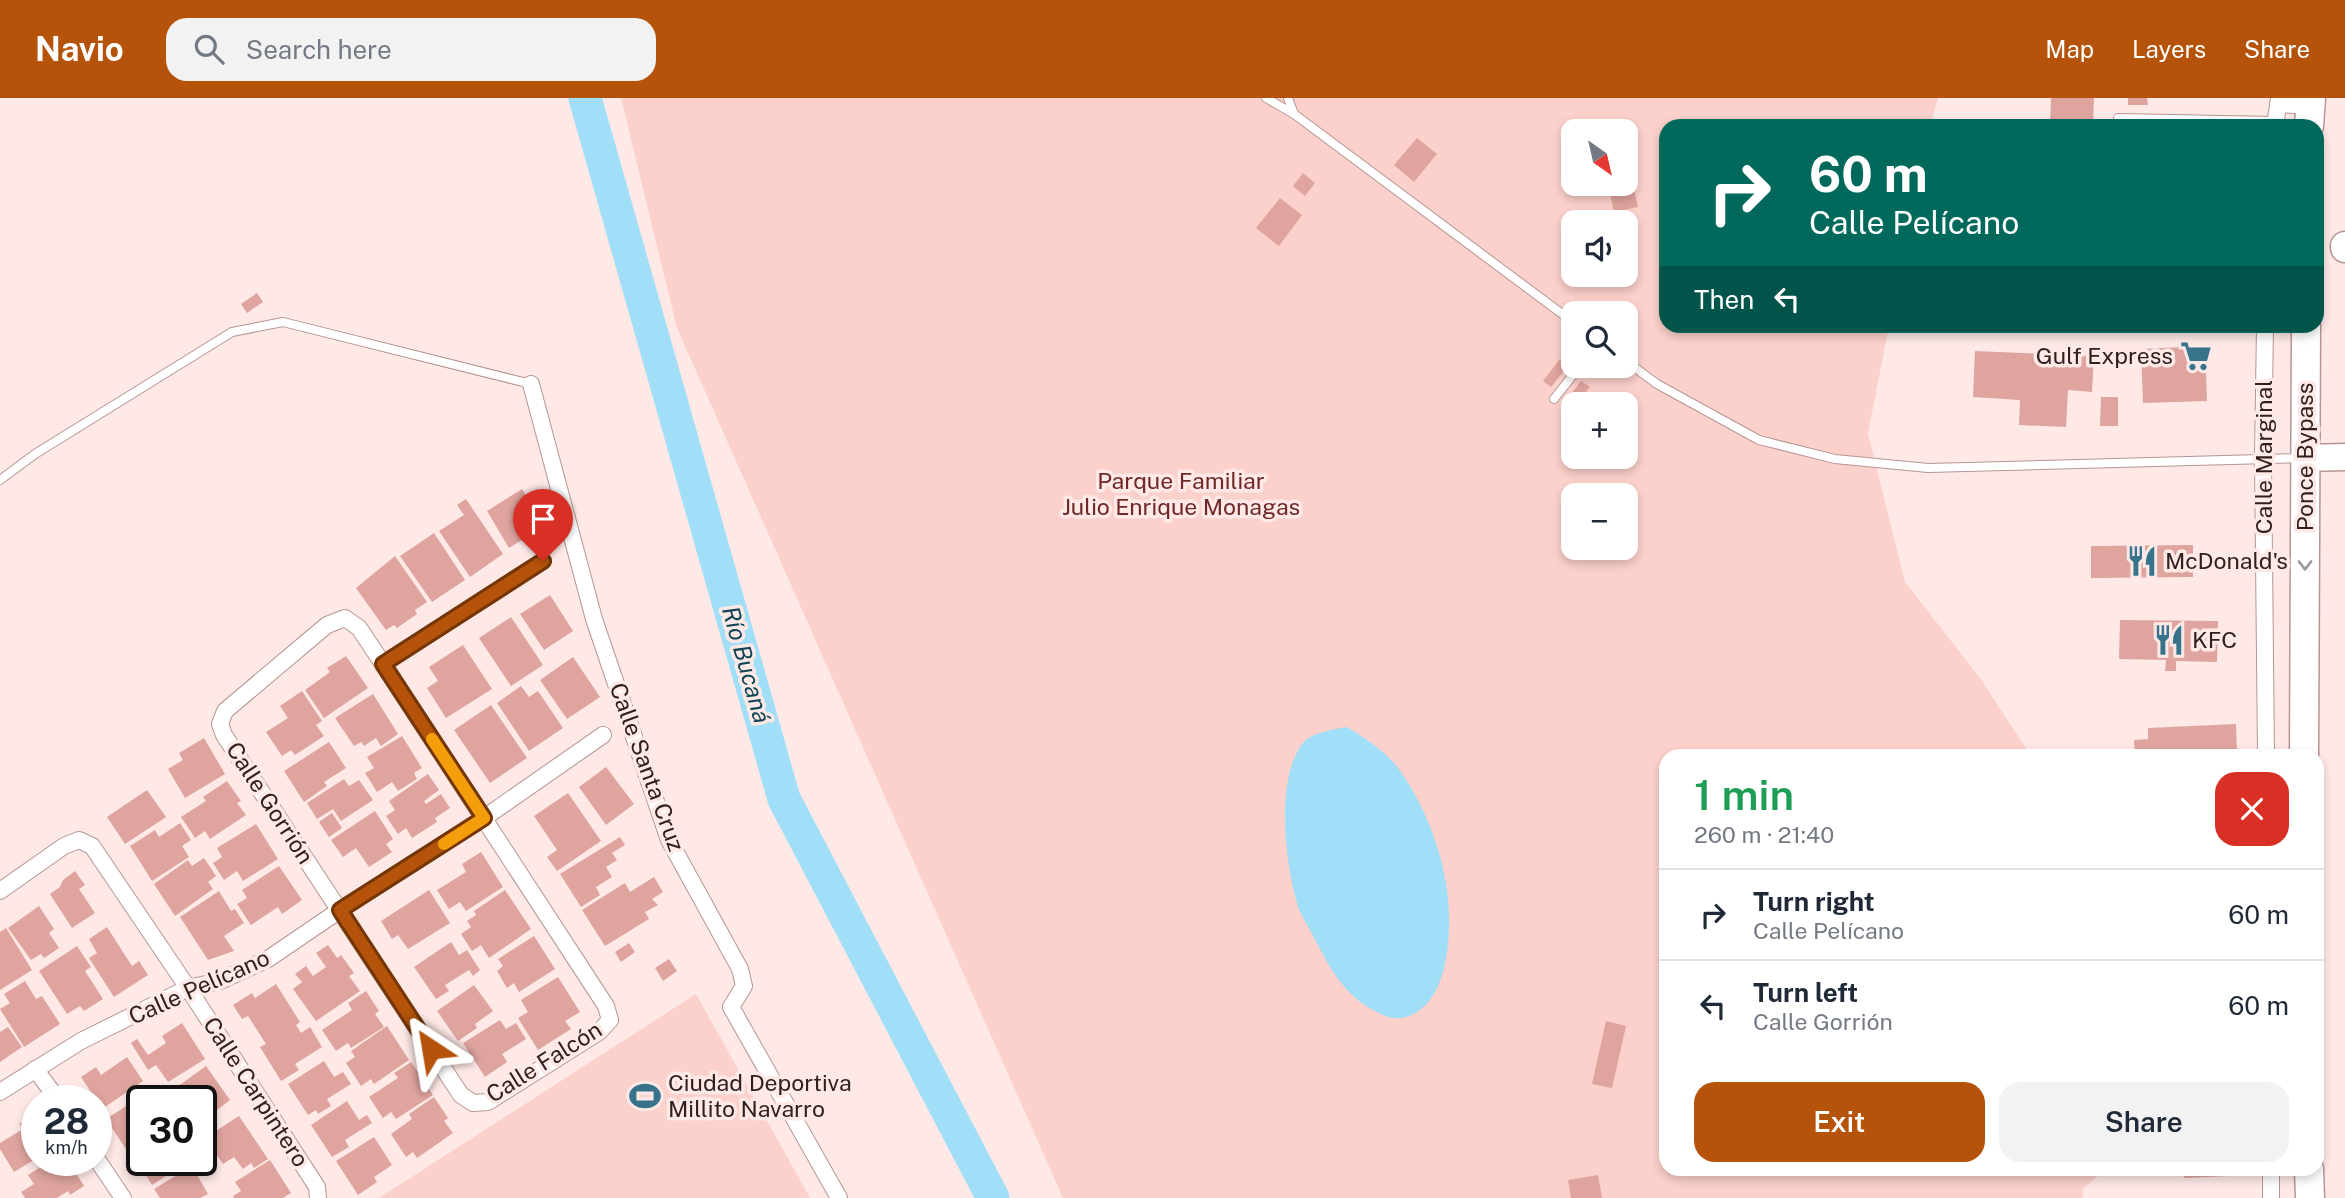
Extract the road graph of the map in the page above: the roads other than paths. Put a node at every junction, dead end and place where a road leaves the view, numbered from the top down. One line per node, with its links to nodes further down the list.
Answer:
1 (1266, 98): 5 (lane)
2 (1289, 98): 5 (lane)
3 (2278, 101): 4 (street); 8 (street)
4 (2310, 110)
5 (1294, 114): 9 (lane)
6 (2118, 119): 7 (lane)
7 (2139, 119)
8 (2276, 119)
9 (1561, 313)
10 (2265, 333): 17 (street, Calle Marginal)
11 (2306, 333): 18 (highway, Ponce Bypass)
12 (1638, 370): 17 (lane)
13 (1571, 378): 15 (lane)
14 (531, 384): 19 (lane); 37 (street, Calle Santa Cruz)
15 (1554, 399)
16 (2345, 457): 18 (main road)
17 (2263, 458): 18 (lane); 23 (street, Calle Marginal)
18 (2305, 458): 24 (highway, Ponce Bypass, one-way to 24)
19 (0, 480)
20 (543, 561): 21 (street)
21 (383, 664): 25 (street, Calle Gorrión); 27 (street, Calle Gorrión)
22 (603, 735): 25 (street, Calle Pelícano)
23 (2266, 749)
24 (2304, 749)
25 (484, 818): 27 (street, Calle Pelícano); 27 (street, Calle Falcón)
26 (0, 891): 28 (street, Calle Carpintero)
27 (340, 910): 28 (street, Calle Pelícano)
28 (188, 988): 29 (street, Calle Pelícano); 36 (street, Calle Carpintero)
29 (35, 1069): 30 (street); 31 (street, Calle Pelícano)
30 (47, 1085)
31 (0, 1092)
32 (108, 1176): 35 (street)
33 (2271, 1176): 38 (street)
34 (2309, 1176): 39 (highway)
35 (122, 1198)
36 (318, 1198)
37 (839, 1198)
38 (2271, 1198)
39 (2310, 1198)

